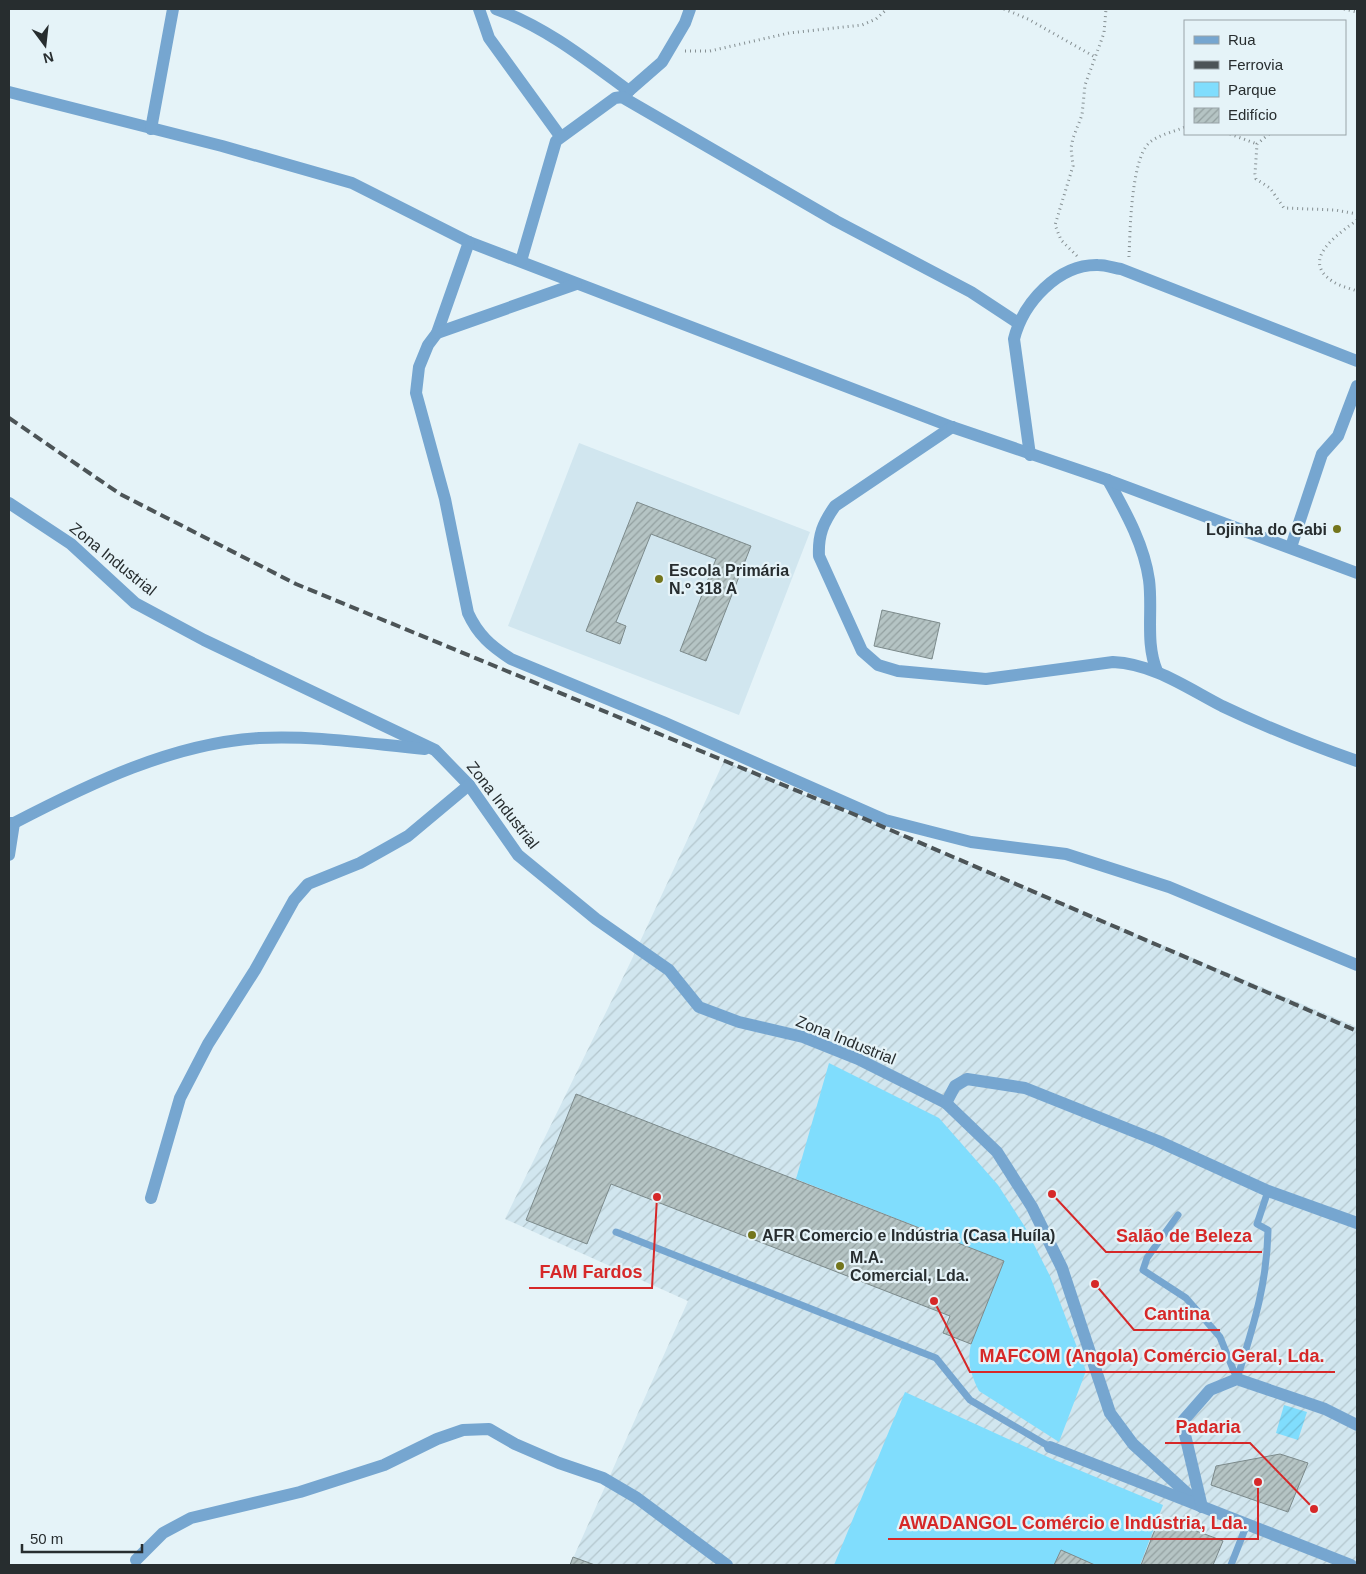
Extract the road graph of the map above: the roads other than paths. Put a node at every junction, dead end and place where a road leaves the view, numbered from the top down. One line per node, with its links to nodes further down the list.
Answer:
1 (173, 9): 7 (street)
2 (479, 9): 8 (street)
3 (496, 9): 6 (street)
4 (690, 9): 6 (street)
5 (9, 92): 7 (street)
6 (626, 94): 8 (street); 12 (street)
7 (151, 129): 9 (street)
8 (560, 136): 10 (street)
9 (469, 242): 10 (street); 13 (street)
10 (522, 261): 11 (street)
11 (576, 284): 13 (street); 16 (street)
12 (1018, 323): 14 (street); 17 (street)
13 (437, 333): 28 (street)
14 (1357, 361)
15 (1357, 386): 20 (street)
16 (952, 427): 17 (street); 22 (street)
17 (1030, 455): 18 (street)
18 (1108, 480): 20 (street); 22 (street)
19 (9, 502): 23 (street, Zona Industrial)
20 (1291, 547): 21 (street)
21 (1357, 573)
22 (1157, 671): 24 (street)
23 (435, 750): 25 (street, Zona Industrial); 26 (street)
24 (1357, 761)
25 (470, 785): 29 (street, Zona Industrial); 31 (street)
26 (11, 823): 27 (street)
27 (9, 855)
28 (1357, 965)
29 (946, 1104): 30 (street); 38 (street, Zona Industrial)
30 (1268, 1191): 33 (street); 35 (lane)
31 (151, 1198)
32 (1178, 1215): 35 (lane)
33 (1357, 1223)
34 (616, 1232): 37 (lane)
35 (1237, 1379): 36 (street); 38 (street)
36 (1357, 1425)
37 (1050, 1447): 38 (street)
38 (1202, 1507): 39 (street)
39 (1247, 1524): 42 (lane); 43 (street)
40 (136, 1560): 41 (street)
41 (727, 1565)
42 (1231, 1565)
43 (1351, 1565)

